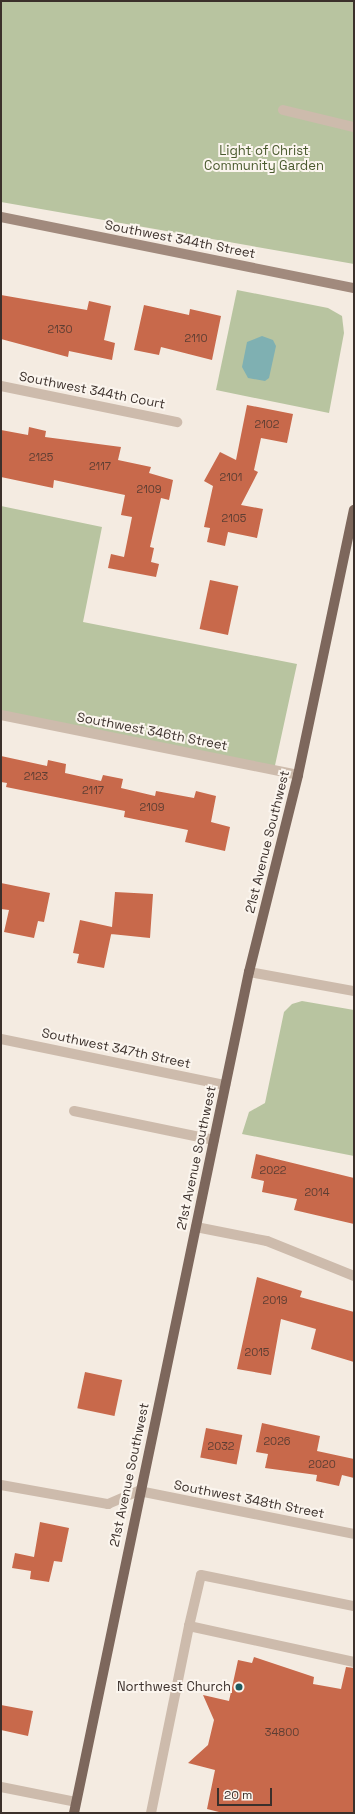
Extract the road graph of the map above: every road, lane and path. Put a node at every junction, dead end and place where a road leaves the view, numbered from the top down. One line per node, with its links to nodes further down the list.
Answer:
1 (282, 110): 2 (street)
2 (354, 127)
3 (1, 217): 4 (street, Southwest 344th Street)
4 (354, 288)
5 (1, 386): 6 (street, Southwest 344th Court)
6 (177, 422)
7 (354, 510): 9 (main road, 21st Avenue Southwest)
8 (1, 715): 9 (street, Southwest 346th Street)
9 (298, 775): 10 (main road, 21st Avenue Southwest)
10 (249, 972): 11 (street); 13 (main road, 21st Avenue Southwest)
11 (354, 991)
12 (1, 1039): 13 (street, Southwest 347th Street)
13 (225, 1085): 15 (main road, 21st Avenue Southwest)
14 (74, 1111): 15 (street)
15 (214, 1140): 16 (main road, 21st Avenue Southwest)
16 (196, 1227): 17 (street); 19 (main road, 21st Avenue Southwest)
17 (354, 1276)
18 (1, 1485): 19 (street)
19 (140, 1491): 20 (street, Southwest 348th Street); 25 (main road, 21st Avenue Southwest)
20 (354, 1534)
21 (354, 1606): 22 (street)
22 (189, 1626): 23 (street); 27 (street)
23 (354, 1662)
24 (1, 1787): 25 (street)
25 (76, 1802): 26 (main road, 21st Avenue Southwest)
26 (74, 1813)
27 (150, 1813)

